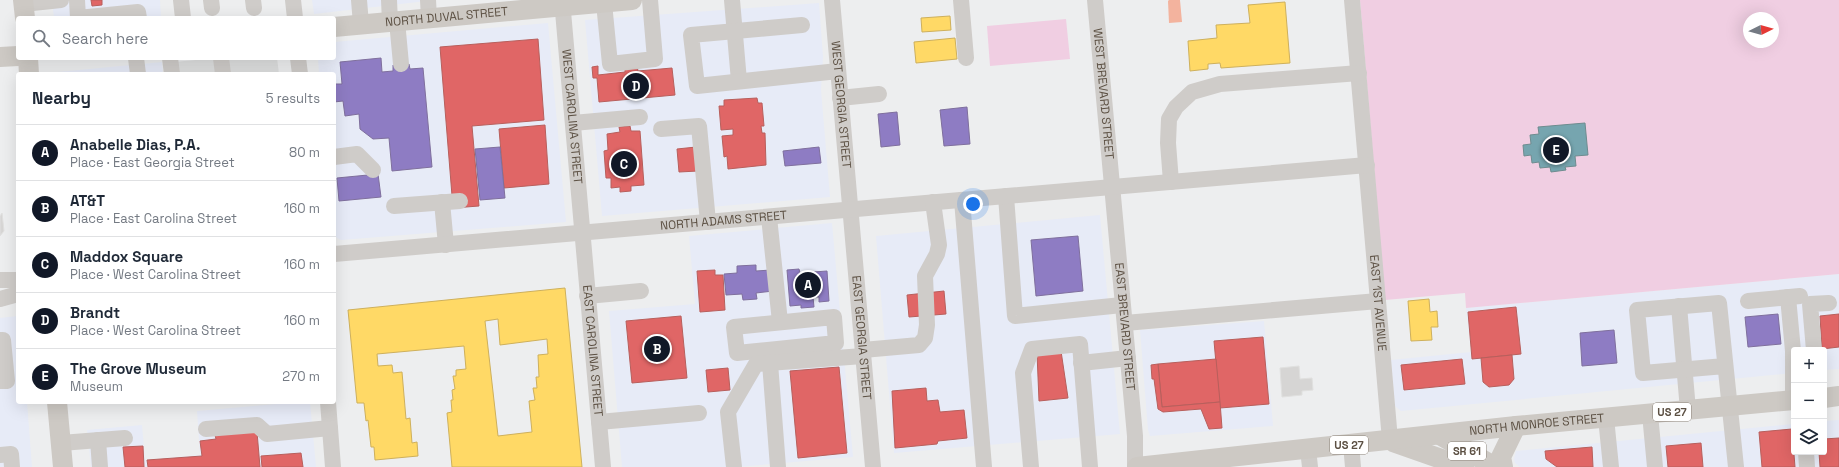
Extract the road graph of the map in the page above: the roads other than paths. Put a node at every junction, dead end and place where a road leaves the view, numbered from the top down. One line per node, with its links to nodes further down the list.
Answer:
1 (61, 0): 16 (street)
2 (77, 0): 18 (street)
3 (182, 0): 21 (street)
4 (293, 0): 22 (street)
5 (359, 0): 24 (street)
6 (389, 0): 23 (street)
7 (632, 0): 15 (main road, NORTH DUVAL STREET)
8 (650, 0): 15 (street)
9 (732, 0): 27 (street)
10 (832, 0): 37 (street, WEST GEORGIA STREET)
11 (961, 0): 30 (street)
12 (1095, 0): 54 (street, WEST BREVARD STREET)
13 (1352, 0): 43 (street, EAST 1ST AVENUE)
14 (563, 3): 15 (main road, NORTH DUVAL STREET); 17 (main road, NORTH DUVAL STREET); 48 (street, WEST CAROLINA STREET)
15 (604, 3)
16 (24, 7)
17 (428, 9): 23 (main road, NORTH DUVAL STREET)
18 (78, 16)
19 (98, 16): 20 (street)
20 (139, 16)
21 (183, 16)
22 (295, 16)
23 (394, 21): 24 (main road, NORTH DUVAL STREET); 36 (street)
24 (361, 24): 26 (main road, NORTH DUVAL STREET)
25 (802, 25): 27 (street)
26 (336, 27)
27 (735, 31): 44 (street); 44 (street)
28 (16, 56): 29 (main road)
29 (0, 57)
30 (966, 58)
31 (28, 60): 38 (main road)
32 (136, 60): 39 (street)
33 (170, 60): 40 (street)
34 (221, 60): 41 (street)
35 (298, 60): 42 (street)
36 (401, 64)
37 (838, 71): 44 (street); 46 (street, WEST GEORGIA STREET)
38 (29, 72)
39 (138, 72)
40 (172, 72)
41 (223, 72)
42 (300, 72)
43 (1359, 72): 51 (street, EAST 1ST AVENUE); 53 (street)
44 (738, 81)
45 (879, 94): 46 (street)
46 (840, 98): 61 (street, WEST GEORGIA STREET)
47 (640, 117): 48 (street)
48 (572, 123): 64 (street, WEST CAROLINA STREET)
49 (661, 129): 63 (street)
50 (336, 157): 52 (street)
51 (1367, 165): 53 (street, NORTH ADAMS STREET); 73 (street, EAST 1ST AVENUE)
52 (373, 170)
53 (1171, 182): 54 (street, NORTH ADAMS STREET)
54 (1112, 187): 55 (street, NORTH ADAMS STREET); 76 (street, EAST BREVARD STREET)
55 (1006, 196): 56 (street, NORTH ADAMS STREET); 76 (street)
56 (962, 200): 59 (street, NORTH ADAMS STREET); 126 (street)
57 (460, 201): 58 (street)
58 (442, 202): 60 (street); 65 (street)
59 (933, 202): 61 (street, NORTH ADAMS STREET); 84 (street)
60 (394, 206)
61 (850, 209): 62 (street, NORTH ADAMS STREET); 80 (street, EAST GEORGIA STREET)
62 (769, 217): 63 (street, NORTH ADAMS STREET); 78 (street)
63 (708, 222): 64 (street, NORTH ADAMS STREET)
64 (582, 234): 65 (street, NORTH ADAMS STREET); 71 (street, EAST CAROLINA STREET)
65 (446, 245): 66 (street, NORTH ADAMS STREET)
66 (336, 254)
67 (0, 280): 68 (street)
68 (16, 280)
69 (640, 291): 71 (street)
70 (16, 295): 72 (street)
71 (587, 296): 102 (street, EAST CAROLINA STREET)
72 (0, 300)
73 (1378, 301): 79 (street); 109 (street, EAST 1ST AVENUE)
74 (1748, 301): 91 (street)
75 (1829, 303): 83 (street)
76 (1122, 305): 79 (street, EAST BREVARD STREET)
77 (1679, 306): 88 (street); 89 (street); 89 (street)
78 (780, 322): 81 (street); 81 (street)
79 (1125, 323): 85 (street, EAST BREVARD STREET)
80 (861, 328): 81 (street); 84 (street, EAST GEORGIA STREET)
81 (835, 330)
82 (0, 340): 90 (street)
83 (1814, 347)
84 (863, 353): 86 (street); 125 (street, EAST GEORGIA STREET)
85 (1128, 358): 87 (street); 129 (street, EAST BREVARD STREET)
86 (770, 363): 123 (street); 124 (street)
87 (1081, 363): 127 (street); 128 (street)
88 (1725, 366): 89 (street); 97 (street)
89 (1685, 370): 98 (street)
90 (0, 381)
91 (1793, 383)
92 (1839, 396): 93 (main road)
93 (1827, 398)
94 (1791, 400): 97 (main road, NORTH MONROE STREET / US 27)
95 (57, 404): 110 (main road)
96 (328, 404): 104 (street)
97 (1729, 406): 98 (main road, NORTH MONROE STREET / US 27); 136 (street)
98 (1688, 410): 100 (main road, NORTH MONROE STREET / US 27)
99 (699, 413): 102 (street)
100 (1650, 414): 101 (main road, NORTH MONROE STREET / US 27); 135 (street)
101 (1606, 418): 103 (main road, NORTH MONROE STREET / US 27); 134 (street)
102 (599, 422): 122 (street, EAST CAROLINA STREET)
103 (1516, 426): 106 (main road, NORTH MONROE STREET / US 27); 133 (main road)
104 (330, 428): 105 (street); 121 (street)
105 (206, 429)
106 (1440, 435): 109 (main road, NORTH MONROE STREET / US 27); 132 (main road, SR 61)
107 (124, 438): 108 (street)
108 (98, 440): 110 (street); 120 (street)
109 (1390, 440): 111 (main road, NORTH MONROE STREET / US 27); 117 (main road, SR 61)
110 (61, 443): 119 (main road)
111 (1351, 444): 114 (main road, NORTH MONROE STREET / US 27); 130 (street)
112 (0, 455): 118 (street)
113 (1806, 455): 137 (street)
114 (1309, 458): 115 (main road, NORTH MONROE STREET / US 27)
115 (1218, 463): 116 (main road, NORTH MONROE STREET / US 27)
116 (1198, 464): 129 (main road, NORTH MONROE STREET / US 27)
117 (1446, 464): 131 (main road, SR 61)
118 (12, 467)
119 (63, 467)
120 (100, 467)
121 (333, 467)
122 (603, 467)
123 (734, 467)
124 (778, 467)
125 (873, 467)
126 (984, 467)
127 (1031, 467)
128 (1090, 467)
129 (1136, 467)
130 (1353, 467)
131 (1464, 467)
132 (1495, 467)
133 (1503, 467)
134 (1611, 467)
135 (1655, 467)
136 (1736, 467)
137 (1807, 467)

